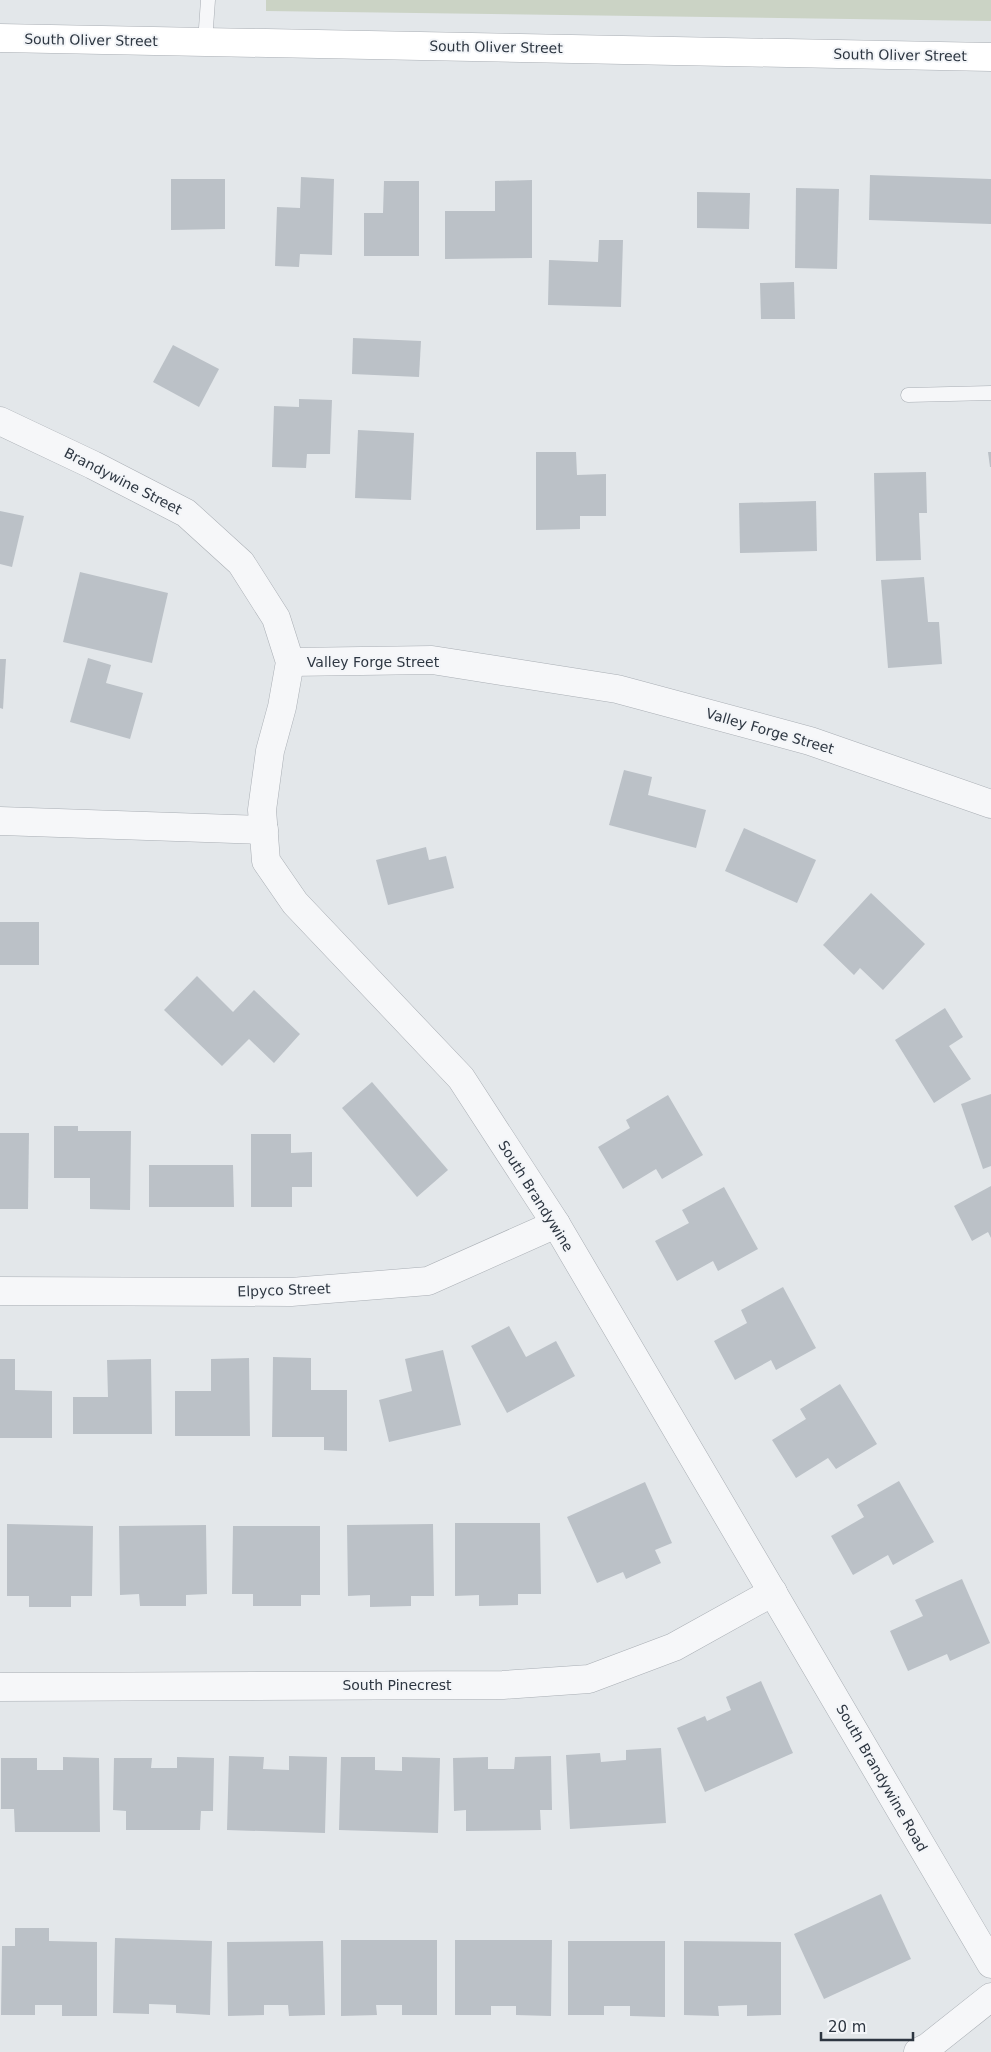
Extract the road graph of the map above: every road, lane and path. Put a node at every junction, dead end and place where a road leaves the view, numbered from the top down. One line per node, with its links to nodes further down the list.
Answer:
1 (208, 0): 3 (lane)
2 (0, 38): 3 (main road, South Oliver Street)
3 (205, 42): 4 (main road, South Oliver Street)
4 (991, 57)
5 (991, 393): 6 (lane)
6 (908, 395)
7 (0, 421): 8 (street, Brandywine Street)
8 (290, 662): 9 (street, Valley Forge Street); 11 (street, Valley Forge Street)
9 (991, 804)
10 (0, 821): 11 (street)
11 (264, 830): 12 (street, South Brandywine)
12 (556, 1224): 13 (street, Elpyco Street); 14 (street, South Brandywine)
13 (0, 1291)
14 (774, 1592): 15 (street, South Pinecrest); 16 (street, South Brandywine Road)
15 (0, 1687)
16 (991, 1964)
17 (991, 1997): 18 (street)
18 (918, 2052)

